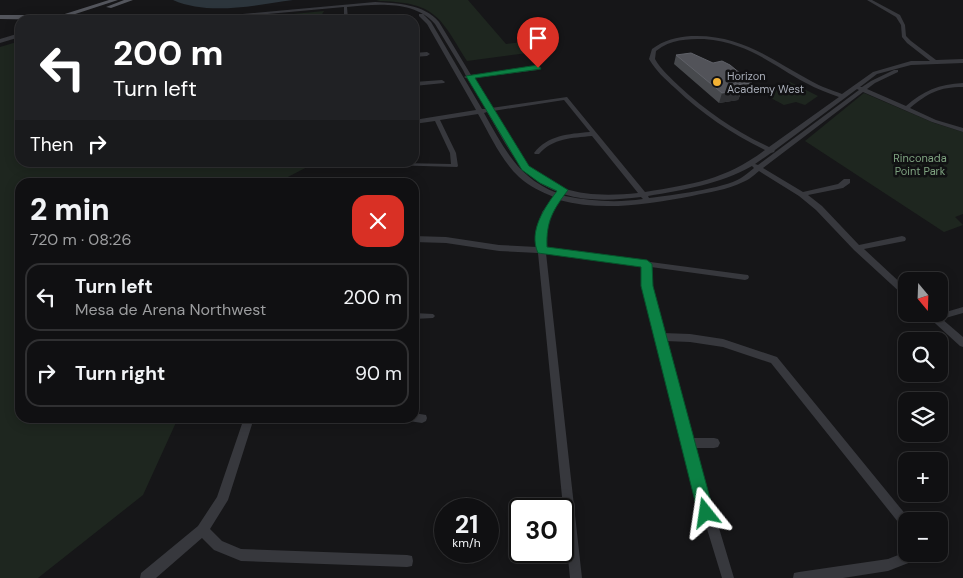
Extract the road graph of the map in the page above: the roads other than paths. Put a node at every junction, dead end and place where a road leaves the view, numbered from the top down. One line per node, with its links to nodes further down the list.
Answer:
1 (115, 0): 5 (main road)
2 (130, 0): 6 (main road)
3 (869, 0): 20 (street)
4 (346, 8): 8 (street); 9 (street); 24 (street)
5 (66, 15)
6 (83, 15)
7 (243, 15): 23 (street)
8 (268, 15)
9 (346, 15)
10 (15, 16): 11 (main road)
11 (0, 17)
12 (15, 32): 13 (street)
13 (0, 36)
14 (15, 36): 16 (street)
15 (682, 38): 32 (street); 41 (street)
16 (0, 41)
17 (427, 54): 18 (street)
18 (419, 55)
19 (963, 61): 20 (street)
20 (938, 63): 21 (street); 29 (street); 30 (street)
21 (963, 65)
22 (538, 68): 23 (street)
23 (470, 76): 24 (street); 35 (street)
24 (460, 78): 36 (street)
25 (442, 82): 26 (street)
26 (419, 84)
27 (953, 85): 28 (street); 31 (street); 34 (street)
28 (963, 85)
29 (854, 86): 30 (street); 32 (street)
30 (863, 90): 33 (street); 34 (street)
31 (963, 92)
32 (841, 96): 33 (street); 41 (street)
33 (851, 99): 43 (street)
34 (906, 109): 39 (street)
35 (490, 110): 36 (street); 40 (street); 48 (street)
36 (480, 112): 37 (street); 48 (street)
37 (437, 119): 38 (street); 45 (street)
38 (419, 121)
39 (963, 130)
40 (594, 134): 42 (street); 49 (street)
41 (769, 149): 43 (street); 44 (street)
42 (537, 153)
43 (780, 154): 46 (street)
44 (751, 164): 46 (street); 49 (street)
45 (419, 165)
46 (760, 169): 50 (street); 51 (street)
47 (847, 181): 50 (street)
48 (560, 193): 49 (street); 51 (street); 55 (street)
49 (643, 194): 51 (street)
50 (802, 194): 54 (street)
51 (649, 202)
52 (902, 239): 54 (street)
53 (419, 240): 55 (street)
54 (857, 248): 58 (street)
55 (542, 250): 56 (street); 74 (street)
56 (647, 264): 57 (street); 64 (street)
57 (745, 277)
58 (898, 286)
59 (963, 310): 60 (street)
60 (948, 313)
61 (419, 316): 62 (street)
62 (430, 316)
63 (939, 322): 65 (street)
64 (660, 337): 67 (street); 69 (street)
65 (963, 343)
66 (246, 423): 70 (street)
67 (688, 443): 68 (street); 75 (street)
68 (714, 444)
69 (898, 512)
70 (202, 530): 71 (street); 73 (street)
71 (407, 561)
72 (898, 561): 76 (street)
73 (146, 578)
74 (576, 578)
75 (728, 578)
76 (799, 578)

